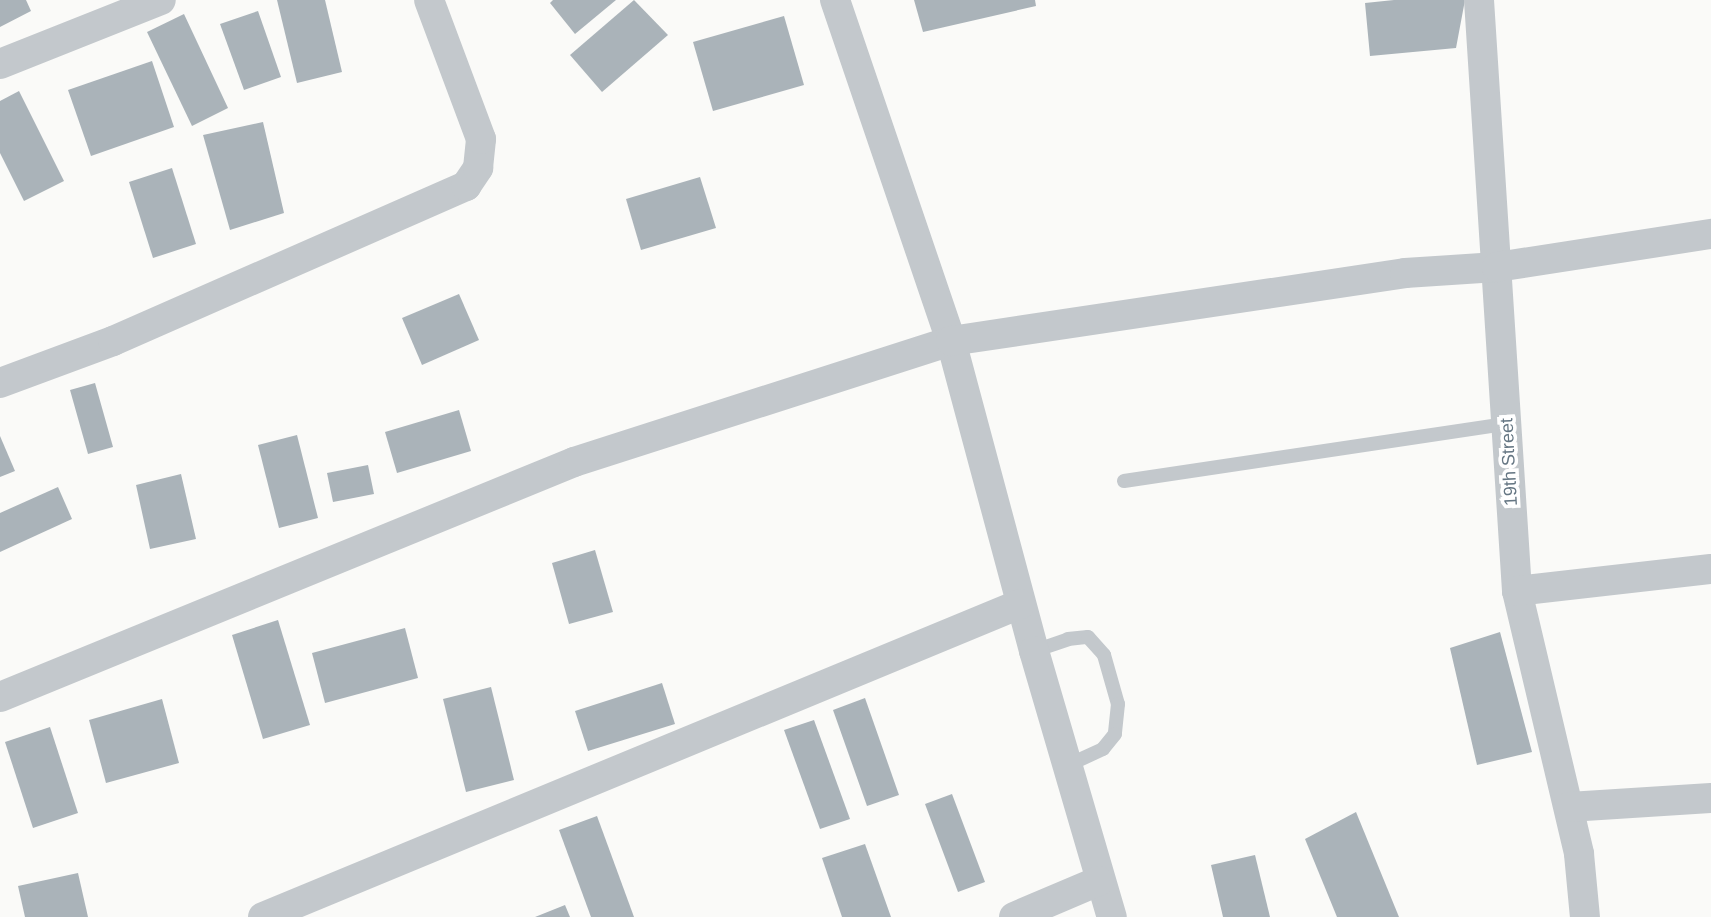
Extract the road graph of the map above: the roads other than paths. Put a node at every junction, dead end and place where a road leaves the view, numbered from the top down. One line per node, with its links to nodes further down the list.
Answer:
1 (161, 0): 5 (street)
2 (429, 0): 9 (street)
3 (835, 0): 8 (street)
4 (1479, 0): 7 (street, 19th Street)
5 (0, 64)
6 (1711, 234): 7 (street)
7 (1497, 267): 8 (street); 10 (street, 19th Street)
8 (951, 341): 14 (street); 16 (street)
9 (0, 383)
10 (1506, 424): 11 (lane); 13 (street, 19th Street)
11 (1124, 481)
12 (1711, 569): 13 (street)
13 (1517, 591): 19 (street, 19th Street)
14 (1020, 604): 15 (street); 21 (street)
15 (1034, 651): 17 (street); 17 (lane)
16 (0, 697)
17 (1066, 766): 20 (street)
18 (1711, 798): 19 (street)
19 (1569, 807): 24 (street, 19th Street)
20 (1099, 881): 22 (street); 23 (street)
21 (263, 917)
22 (1014, 917)
23 (1112, 917)
24 (1586, 917)

